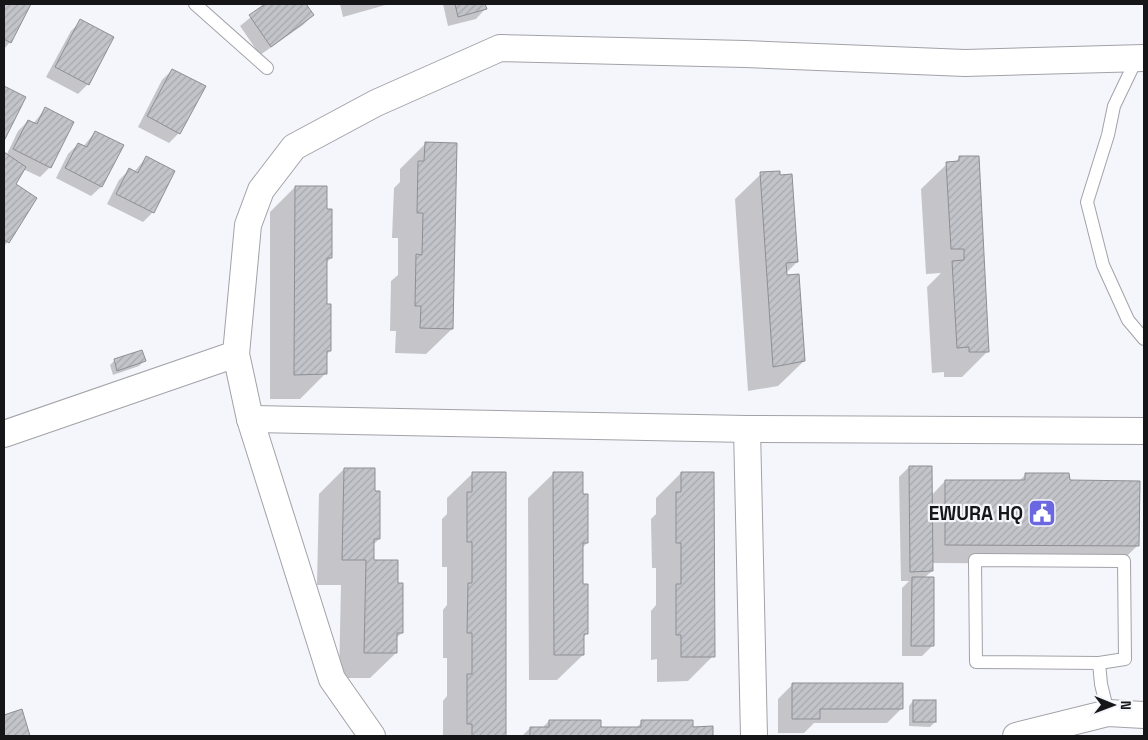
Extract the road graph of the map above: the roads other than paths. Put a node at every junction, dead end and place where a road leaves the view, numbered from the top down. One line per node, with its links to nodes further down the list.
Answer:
1 (195, 4): 3 (lane)
2 (1141, 58): 4 (lane); 5 (street)
3 (267, 68)
4 (1144, 339)
5 (236, 354): 6 (street); 9 (street)
6 (250, 419): 7 (street); 13 (street)
7 (747, 429): 8 (street); 14 (street)
8 (1144, 431)
9 (4, 434)
10 (1099, 662): 10 (lane); 11 (lane)
11 (1108, 713): 12 (street); 15 (street)
12 (1144, 715)
13 (372, 736)
14 (754, 736)
15 (1016, 736)

